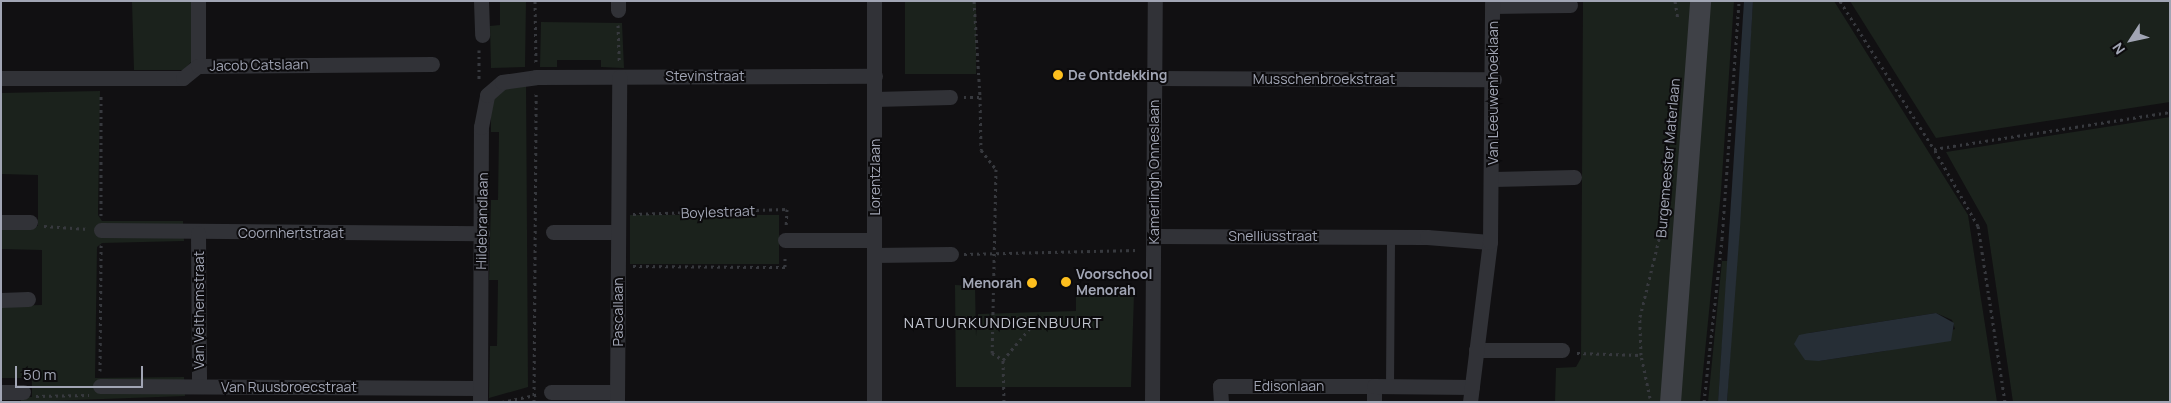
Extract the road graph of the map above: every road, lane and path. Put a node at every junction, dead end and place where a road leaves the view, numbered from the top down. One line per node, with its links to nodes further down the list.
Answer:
1 (198, 1): 17 (street)
2 (481, 1): 15 (street)
3 (535, 1): 19 (path)
4 (874, 1): 18 (street, Lorentzlaan)
5 (974, 1): 26 (path)
6 (1155, 1): 22 (street, Kamerlingh Onneslaan)
7 (1675, 1): 14 (path)
8 (1700, 1): 76 (main road, Burgemeester Materlaan)
9 (1739, 1): 77 (path)
10 (1840, 1): 29 (path)
11 (1492, 4): 12 (street, Van Leeuwenhoeklaan); 23 (street, Van Leeuwenhoeklaan)
12 (1570, 5)
13 (618, 6): 20 (path)
14 (1678, 30)
15 (482, 35): 24 (path)
16 (432, 64): 17 (street, Jacob Catslaan)
17 (198, 66): 21 (street, Jacob Catslaan)
18 (875, 76): 20 (street, Stevinstraat); 27 (street, Lorentzlaan)
19 (536, 77): 20 (street, Stevinstraat); 24 (street); 66 (path)
20 (619, 77): 33 (street, Pascallaan)
21 (1, 78)
22 (1154, 78): 23 (street, Musschenbroekstraat); 41 (street, Kamerlingh Onneslaan)
23 (1494, 79): 31 (street, Van Leeuwenhoeklaan)
24 (487, 95): 40 (street, Hildebrandlaan)
25 (950, 97): 26 (path); 27 (street)
26 (980, 97): 48 (path)
27 (875, 99): 45 (street, Lorentzlaan)
28 (2170, 112): 29 (path)
29 (1934, 149): 78 (path)
30 (1574, 177): 31 (street, Van Leeuwenhoeklaan)
31 (1493, 179): 44 (street, Van Leeuwenhoeklaan)
32 (1664, 214): 55 (path, Burgemeester Materlaan)
33 (618, 215): 38 (street, Pascallaan); 43 (path, Boylestraat)
34 (1, 222): 35 (street)
35 (30, 222): 36 (path)
36 (101, 230): 39 (street, Coornhertstraat)
37 (552, 232): 38 (street)
38 (618, 232): 49 (street, Pascallaan)
39 (198, 233): 40 (street, Coornhertstraat); 57 (street, Van Velthemstraat)
40 (482, 233): 65 (street, Hildebrandlaan)
41 (1154, 236): 42 (street, Snelliusstraat); 72 (street, Kamerlingh Onneslaan)
42 (1391, 237): 44 (street, Snelliusstraat); 59 (lane)
43 (785, 240): 45 (street); 49 (path, Boylestraat)
44 (1490, 242): 53 (street, Van Leeuwenhoeklaan)
45 (874, 247): 47 (street); 70 (street, Lorentzlaan)
46 (1138, 250): 48 (path)
47 (951, 254): 48 (path)
48 (997, 254): 56 (path)
49 (618, 266): 67 (street, Pascallaan)
50 (28, 299): 51 (street)
51 (1, 300)
52 (1040, 316): 56 (path)
53 (1476, 350): 54 (street); 64 (street, Van Leeuwenhoeklaan)
54 (1562, 350): 55 (path)
55 (1641, 355): 75 (path, Burgemeester Materlaan)
56 (1003, 360): 71 (path)
57 (199, 386): 60 (street, Van Ruusbroecstraat); 65 (street, Van Ruusbroecstraat)
58 (1374, 386): 59 (street, Edisonlaan); 73 (street, Edisonlaan); 74 (street)
59 (1390, 386): 64 (street, Edisonlaan)
60 (100, 391): 62 (path)
61 (1, 392): 62 (street)
62 (23, 392)
63 (551, 392): 66 (path); 67 (street, Pascallaan)
64 (1471, 394)
65 (479, 395)
66 (534, 395): 68 (path); 69 (path)
67 (617, 397)
68 (502, 402)
69 (534, 402)
70 (874, 402)
71 (1004, 402)
72 (1152, 402)
73 (1221, 402)
74 (1374, 402)
75 (1650, 402)
76 (1670, 402)
77 (1704, 402)
78 (2004, 402)

